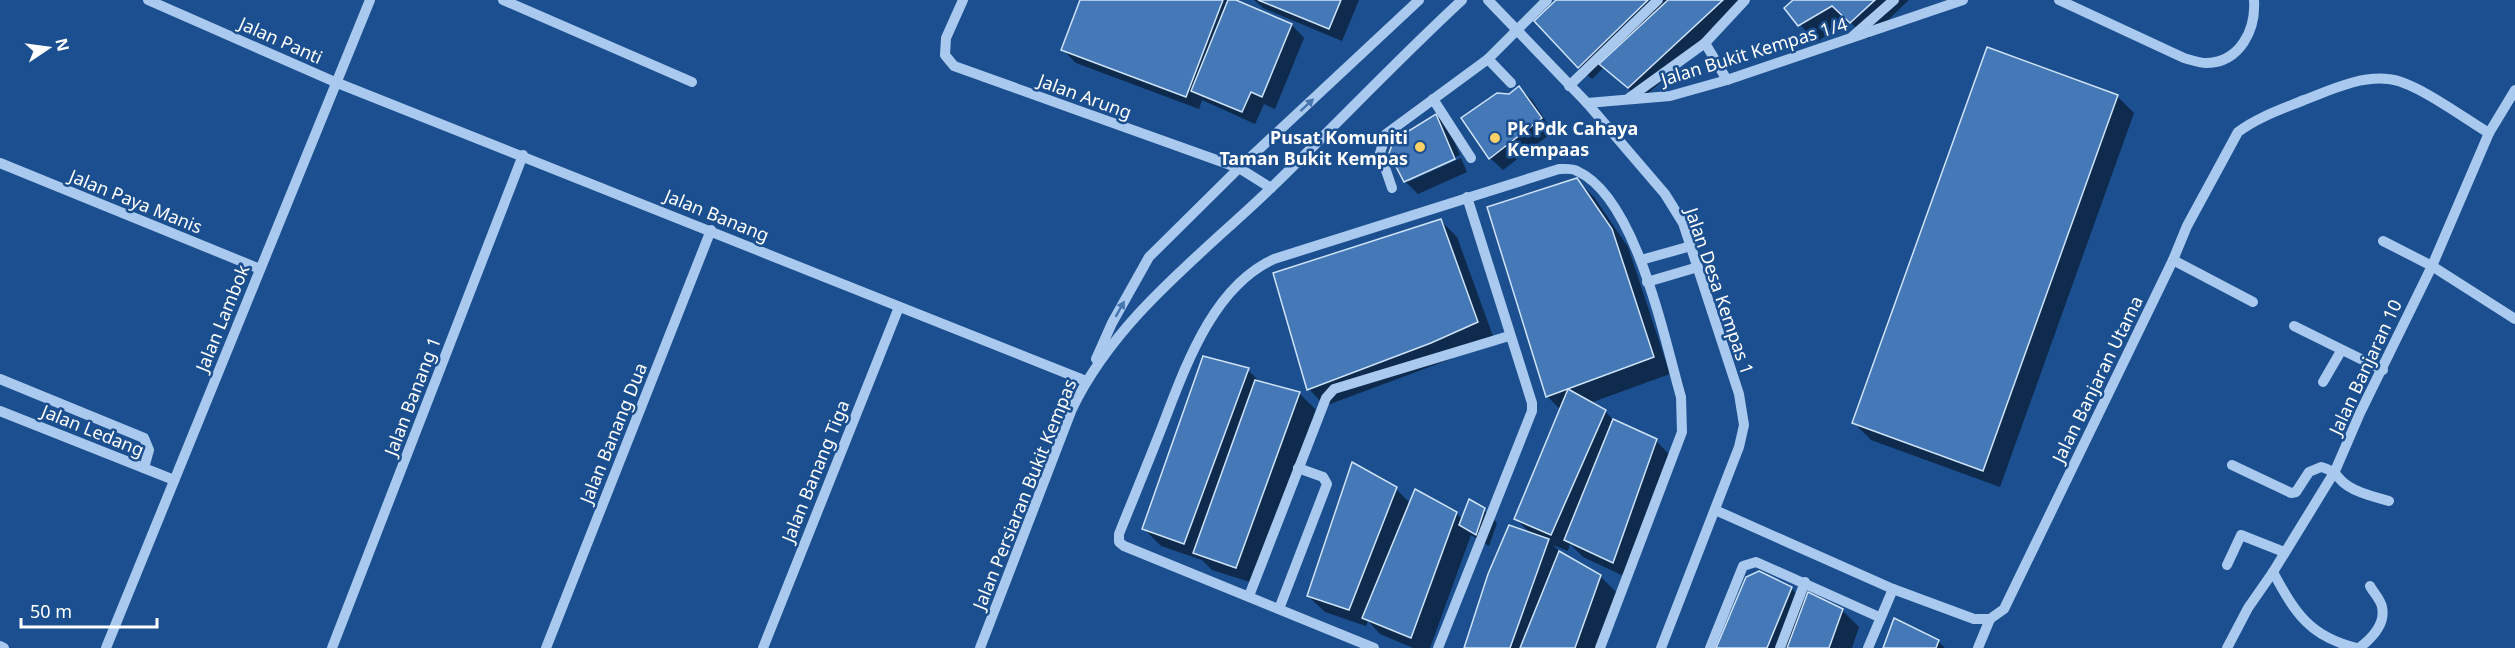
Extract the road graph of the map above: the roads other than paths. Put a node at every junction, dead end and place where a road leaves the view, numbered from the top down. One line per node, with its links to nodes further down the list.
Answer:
1 (148, 0): 20 (street, Jalan Panti)
2 (370, 0): 20 (street, Jalan Lambok)
3 (503, 0): 21 (street)
4 (963, 0): 32 (street, Jalan Arung)
5 (1419, 0): 32 (street, one-way to 5)
6 (1462, 0): 33 (street, Jalan Persiaran Bukit Kempas)
7 (1488, 0): 15 (street, Jalan Desa Kempas 1)
8 (1547, 0): 15 (street)
9 (1658, 0): 23 (street)
10 (1745, 0): 17 (street)
11 (1894, 0): 16 (street)
12 (2059, 0): 13 (street)
13 (2254, 0)
14 (1957, 1): 16 (street, Jalan Bukit Kempas 1/4)
15 (1517, 32): 18 (street); 23 (street, Jalan Desa Kempas 1)
16 (1849, 39): 19 (street, Jalan Bukit Kempas 1/4)
17 (1705, 43): 19 (street); 25 (street)
18 (1488, 58): 22 (street); 26 (street)
19 (1727, 80): 25 (street, Jalan Bukit Kempas 1/4)
20 (335, 82): 29 (street, Jalan Banang); 43 (street, Jalan Lambok)
21 (692, 82)
22 (1510, 83)
23 (1569, 86): 27 (street, Jalan Desa Kempas 1)
24 (2515, 90): 28 (street, Jalan Banjaran 10)
25 (1629, 98): 27 (street, Jalan Bukit Kempas 1/4)
26 (1433, 99): 30 (street); 34 (street)
27 (1587, 103): 38 (street, Jalan Desa Kempas 1)
28 (2489, 133): 40 (street, Jalan Banjaran Utama); 41 (street, Jalan Banjaran 10)
29 (524, 155): 36 (street, Jalan Banang); 76 (street, Jalan Banang 1)
30 (1471, 158)
31 (0, 163): 43 (street, Jalan Paya Manis)
32 (1239, 168): 33 (street, Jalan Arung); 53 (street, one-way to 32)
33 (1271, 188): 53 (street, Jalan Persiaran Bukit Kempas)
34 (1392, 188)
35 (1467, 197): 39 (street); 49 (street); 69 (street)
36 (711, 230): 46 (street, Jalan Banang); 77 (street, Jalan Banang Dua)
37 (2383, 242): 41 (street)
38 (1690, 246): 39 (street); 42 (street, Jalan Desa Kempas 1)
39 (1641, 260): 44 (street)
40 (2173, 260): 45 (street); 72 (street, Jalan Banjaran Utama)
41 (2432, 266): 47 (street); 51 (street, Jalan Banjaran 10)
42 (1698, 267): 44 (street); 62 (street, Jalan Desa Kempas 1)
43 (260, 269): 60 (street, Jalan Lambok)
44 (1647, 282): 82 (street)
45 (2253, 302)
46 (899, 307): 53 (street, Jalan Banang); 78 (street, Jalan Banang Tiga)
47 (2515, 319)
48 (2294, 326): 50 (street)
49 (1509, 336): 58 (street); 81 (street)
50 (2341, 351): 51 (street); 54 (street)
51 (2383, 370): 59 (street, Jalan Banjaran 10)
52 (0, 379): 57 (street)
53 (1086, 381): 79 (street, Jalan Persiaran Bukit Kempas)
54 (2323, 382)
55 (0, 411): 57 (street, Jalan Ledang)
56 (2232, 465): 59 (street)
57 (144, 468): 60 (street, Jalan Ledang)
58 (1298, 468): 69 (street); 70 (street)
59 (2335, 471): 61 (street); 63 (street, Jalan Banjaran 10)
60 (174, 480): 75 (street, Jalan Lambok)
61 (2389, 501)
62 (1715, 510): 68 (street); 83 (street, Jalan Desa Kempas 1)
63 (2284, 552): 64 (street); 65 (street, Jalan Banjaran 10)
64 (2227, 565)
65 (2273, 572): 88 (street, Jalan Banjaran 10); 89 (street)
66 (1805, 582): 71 (street); 84 (street); 85 (street)
67 (2370, 586): 89 (street)
68 (1893, 589): 71 (street); 72 (street)
69 (1249, 596): 70 (street)
70 (1279, 609): 80 (street)
71 (1880, 617): 86 (street)
72 (1990, 619): 87 (street, Jalan Banjaran Utama)
73 (0, 646): 74 (street)
74 (4, 648)
75 (106, 648)
76 (332, 648)
77 (546, 648)
78 (763, 648)
79 (980, 648)
80 (1374, 648)
81 (1437, 648)
82 (1600, 648)
83 (1661, 648)
84 (1710, 648)
85 (1780, 648)
86 (1868, 648)
87 (1978, 648)
88 (2227, 648)
89 (2358, 648)

